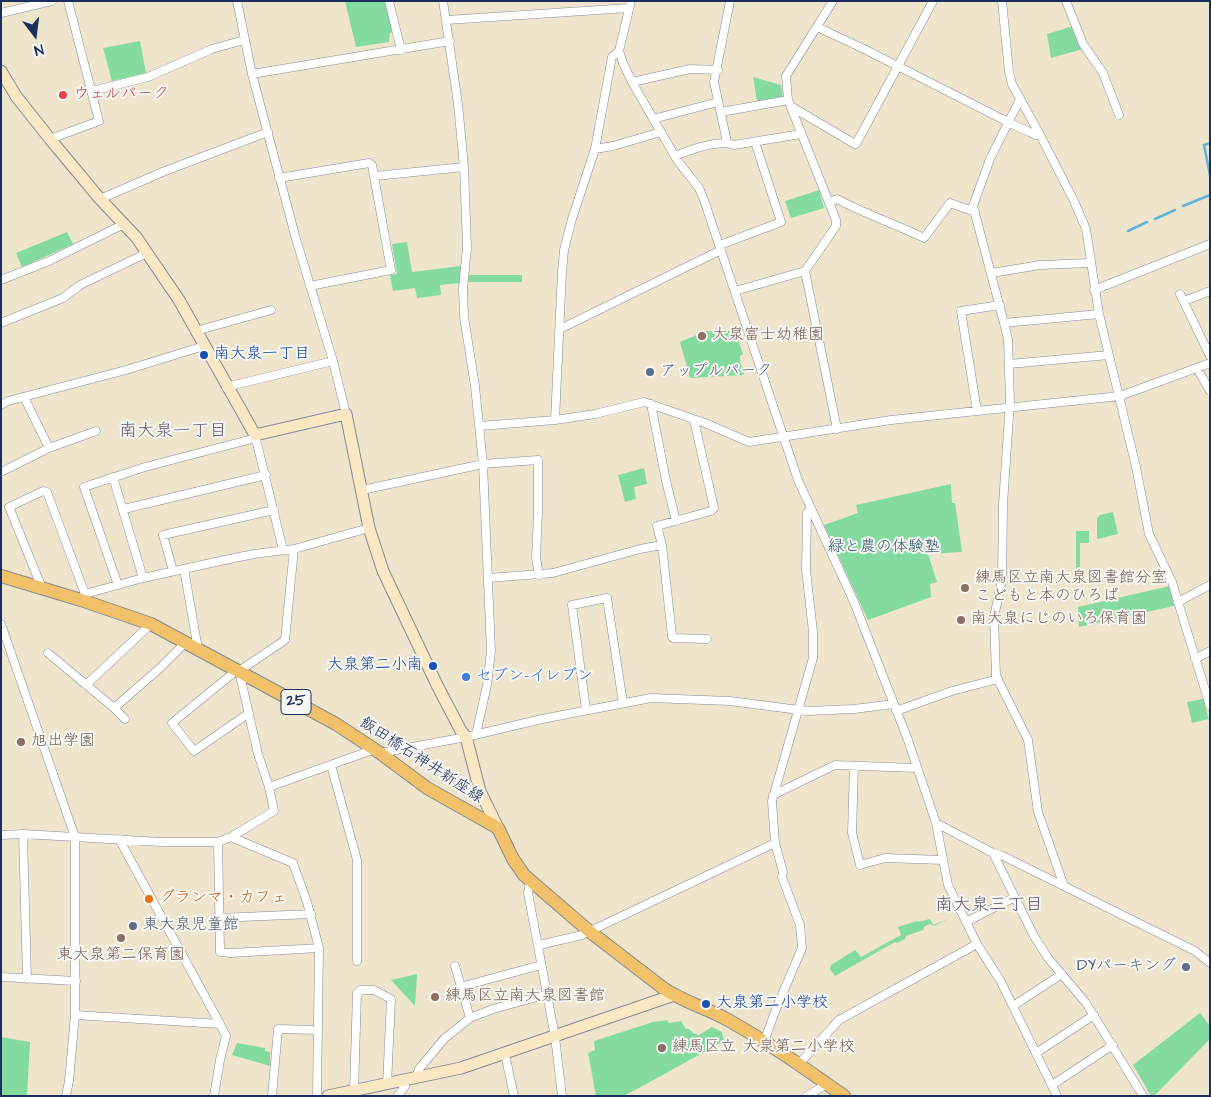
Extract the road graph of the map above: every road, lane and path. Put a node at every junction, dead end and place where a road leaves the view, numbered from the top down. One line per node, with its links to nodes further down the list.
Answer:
1 (52, 1): 12 (street)
2 (68, 1): 24 (street)
3 (237, 1): 15 (street)
4 (389, 1): 17 (street)
5 (443, 1): 13 (street)
6 (730, 1): 20 (street)
7 (833, 1): 14 (street)
8 (933, 1): 19 (street)
9 (1002, 1): 25 (street)
10 (1066, 1): 30 (street)
11 (630, 5): 13 (street); 18 (street)
12 (1, 13)
13 (447, 20): 16 (street)
14 (816, 27): 19 (street); 26 (street)
15 (244, 40): 22 (street); 24 (street)
16 (450, 41): 17 (street); 42 (street)
17 (401, 50): 22 (street)
18 (619, 50): 23 (street); 40 (street)
19 (897, 66): 28 (street); 32 (street)
20 (718, 70): 23 (street); 27 (street)
21 (1, 71): 37 (street)
22 (252, 74): 33 (street)
23 (632, 82): 31 (street)
24 (92, 91): 37 (street)
25 (1020, 99): 32 (street); 35 (street)
26 (788, 100): 28 (street); 29 (street)
27 (718, 102): 29 (street); 31 (street)
28 (792, 107): 36 (street)
29 (721, 112): 38 (street)
30 (1119, 115)
31 (653, 119): 34 (street)
32 (1007, 122): 35 (street); 47 (street)
33 (268, 132): 44 (street); 45 (street)
34 (661, 132): 40 (street); 41 (street)
35 (1039, 133): 52 (street)
36 (801, 134): 39 (street); 46 (street)
37 (50, 139): 45 (street)
38 (727, 142): 39 (street); 41 (street)
39 (754, 142): 50 (street)
40 (595, 149): 65 (street)
41 (675, 156): 50 (street)
42 (464, 167): 43 (street); 85 (street)
43 (375, 176): 44 (street); 56 (street)
44 (280, 178): 56 (street)
45 (100, 199): 48 (street)
46 (829, 202): 47 (street); 53 (street)
47 (975, 212): 54 (street)
48 (124, 224): 51 (street); 55 (street)
49 (1210, 244): 57 (street)
50 (721, 248): 58 (street); 65 (street)
51 (147, 253): 63 (street); 66 (street)
52 (1090, 263): 54 (street); 57 (street)
53 (805, 272): 58 (street); 86 (street)
54 (992, 273): 60 (street)
55 (1, 280)
56 (310, 286): 70 (street)
57 (1094, 290): 62 (street)
58 (735, 291): 89 (street)
59 (1210, 291): 69 (street)
60 (1000, 305): 64 (street); 81 (street)
61 (271, 310): 66 (street)
62 (1099, 314): 64 (street); 68 (street)
63 (1, 323)
64 (1004, 323): 71 (street)
65 (560, 329): 83 (street)
66 (196, 331): 67 (street)
67 (204, 346): 74 (street); 77 (street)
68 (1109, 355): 71 (street); 76 (street)
69 (1210, 356)
70 (333, 361): 74 (street); 82 (street)
71 (1010, 364): 80 (street)
72 (1210, 364): 73 (street)
73 (1197, 368): 75 (street); 76 (street)
74 (226, 387): 88 (street)
75 (1210, 391)
76 (1120, 396): 80 (street); 115 (street)
77 (24, 397): 79 (street); 90 (street)
78 (651, 404): 83 (street); 84 (street); 100 (street)
79 (1, 405)
80 (1010, 408): 81 (street); 126 (street)
81 (978, 411): 86 (street)
82 (346, 414): 88 (street); 95 (street)
83 (555, 420): 85 (street)
84 (694, 420): 89 (street); 100 (street)
85 (480, 426): 91 (street)
86 (837, 429): 89 (street)
87 (96, 432): 90 (street)
88 (255, 436): 93 (street); 94 (street)
89 (783, 437): 97 (street)
90 (49, 448): 92 (street)
91 (483, 464): 95 (street); 107 (street); 110 (street)
92 (1, 472)
93 (266, 475): 98 (street); 99 (street)
94 (112, 477): 98 (street); 111 (street)
95 (362, 490): 101 (street)
96 (5, 509): 113 (street); 114 (street)
97 (811, 509): 130 (street); 133 (street)
98 (124, 510): 109 (street)
99 (274, 510): 104 (street); 106 (street)
100 (676, 521): 102 (street)
101 (370, 528): 103 (street); 136 (street)
102 (662, 545): 107 (street); 118 (street)
103 (294, 549): 104 (street); 125 (street)
104 (283, 550): 105 (street)
105 (184, 568): 106 (street); 121 (street)
106 (173, 571): 109 (street)
107 (539, 575): 110 (street)
108 (1, 576): 113 (main road, 25)
109 (143, 578): 111 (street)
110 (488, 578): 136 (street)
111 (118, 585): 114 (street)
112 (1210, 586): 115 (street)
113 (42, 588): 114 (main road, 25)
114 (83, 597): 117 (main road, 飯田橋石神井新座線 / 25)
115 (1178, 602): 124 (street)
116 (1, 624): 120 (street)
117 (151, 624): 119 (main road, 飯田橋石神井新座線 / 25); 127 (street)
118 (708, 639)
119 (186, 642): 121 (main road, 飯田橋石神井新座線 / 25); 131 (street)
120 (5, 648): 147 (street)
121 (198, 649): 125 (main road, 飯田橋石神井新座線 / 25)
122 (1210, 652): 124 (street)
123 (48, 653): 127 (street)
124 (1195, 659): 129 (street)
125 (238, 671): 134 (street); 134 (street); 137 (main road, 飯田橋石神井新座線 / 25)
126 (998, 679): 130 (street); 155 (street)
127 (86, 685): 131 (street)
128 (623, 703): 132 (street); 132 (street); 133 (street)
129 (1210, 706)
130 (895, 707): 133 (street); 140 (street)
131 (114, 708): 135 (street)
132 (586, 710): 136 (street)
133 (799, 710): 142 (street)
134 (249, 713): 141 (street)
135 (125, 719)
136 (472, 735): 137 (street); 144 (street)
137 (378, 751): 138 (street); 144 (main road, 飯田橋石神井新座線 / 25)
138 (331, 765): 141 (street); 164 (street)
139 (854, 766): 140 (street); 142 (street); 153 (street)
140 (916, 768): 143 (street)
141 (269, 787): 148 (street)
142 (773, 795): 151 (street)
143 (936, 823): 152 (street); 153 (street)
144 (498, 828): 154 (main road)
145 (24, 834): 146 (street); 147 (street); 170 (street)
146 (1, 836)
147 (75, 837): 149 (street); 171 (street)
148 (231, 837): 150 (street); 157 (street)
149 (119, 839): 150 (street); 179 (street)
150 (218, 842): 158 (street)
151 (775, 843): 160 (street); 182 (street)
152 (993, 853): 155 (street); 156 (street)
153 (943, 860): 159 (street)
154 (530, 881): 160 (main road); 162 (street)
155 (1064, 886): 165 (street)
156 (1013, 898): 159 (street); 168 (street)
157 (311, 914): 158 (street); 163 (street)
158 (219, 918): 163 (street)
159 (966, 922): 161 (street)
160 (589, 932): 162 (street); 174 (main road)
161 (976, 944): 175 (street); 186 (street)
162 (539, 945): 166 (street)
163 (319, 948): 180 (street)
164 (357, 961)
165 (1210, 963)
166 (542, 965): 172 (street); 173 (street)
167 (455, 966): 172 (street)
168 (1062, 974): 175 (street); 177 (street)
169 (1, 977): 170 (street)
170 (27, 978): 171 (street)
171 (76, 981): 176 (street)
172 (460, 987): 178 (street)
173 (548, 994): 178 (street); 181 (street)
174 (674, 996): 181 (street); 182 (main road)
175 (1014, 1006): 184 (street)
176 (74, 1015): 179 (street); 192 (street)
177 (1094, 1015): 183 (street); 184 (street)
178 (470, 1018): 187 (street)
179 (220, 1024): 193 (street)
180 (318, 1030): 194 (street); 195 (street)
181 (555, 1037): 185 (street); 199 (street)
182 (764, 1042): 186 (main road)
183 (1113, 1045): 190 (street); 203 (street)
184 (1036, 1053): 190 (street)
185 (505, 1054): 187 (street); 198 (street)
186 (799, 1064): 188 (main road)
187 (410, 1080): 189 (street); 197 (street)
188 (827, 1084): 200 (street); 201 (main road)
189 (387, 1085): 191 (street); 191 (street)
190 (1052, 1085): 202 (street)
191 (354, 1091): 196 (street)
192 (66, 1096)
193 (214, 1096)
194 (272, 1096)
195 (318, 1096)
196 (328, 1096)
197 (398, 1096)
198 (514, 1096)
199 (562, 1096)
200 (807, 1096)
201 (844, 1096)
202 (1057, 1096)
203 (1143, 1096)

